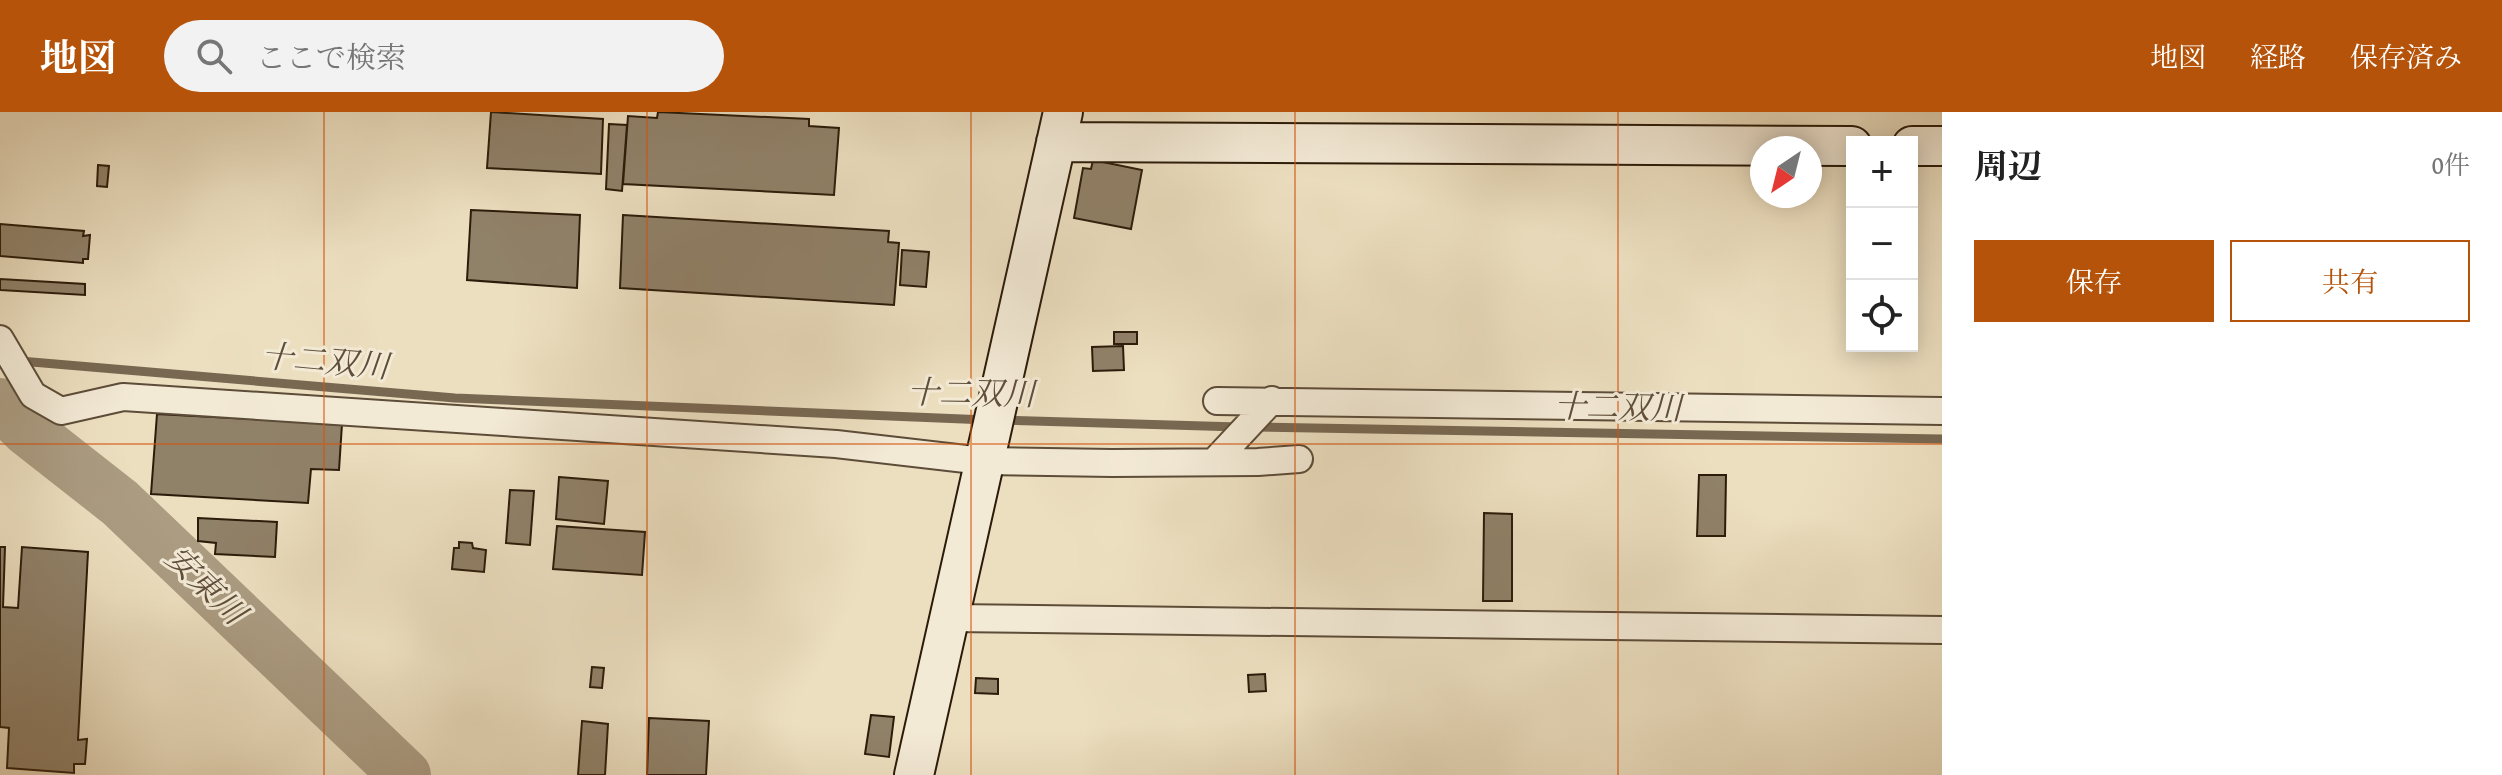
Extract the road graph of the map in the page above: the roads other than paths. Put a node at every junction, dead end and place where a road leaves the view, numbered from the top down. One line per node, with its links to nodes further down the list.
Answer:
1 (1060, 127): 2 (street); 9 (street)
2 (1846, 146)
3 (1918, 146): 4 (street)
4 (1942, 146)
5 (0, 339): 9 (street)
6 (1272, 400): 7 (street); 8 (street); 11 (street)
7 (1217, 401)
8 (1942, 411)
9 (989, 437): 11 (street); 12 (street)
10 (1299, 459): 11 (street)
11 (1214, 462)
12 (950, 618): 13 (street); 14 (street)
13 (1942, 630)
14 (914, 775)

